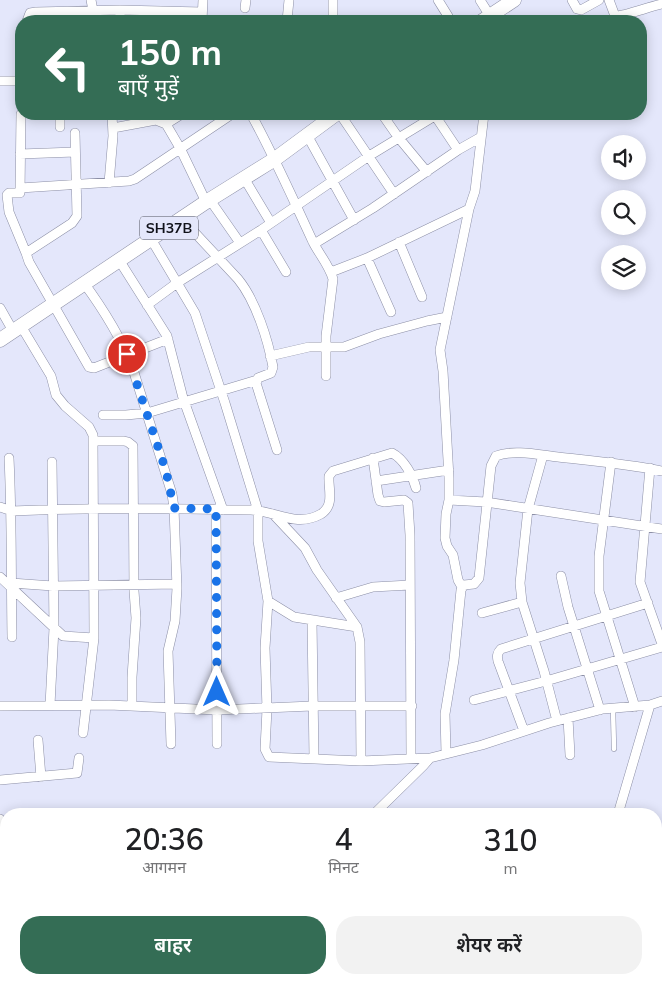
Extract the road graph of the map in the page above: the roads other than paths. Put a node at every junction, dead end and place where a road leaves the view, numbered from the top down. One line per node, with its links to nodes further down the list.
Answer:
1 (91, 0): 13 (street)
2 (203, 0): 20 (street)
3 (289, 0): 21 (street)
4 (334, 0): 22 (street)
5 (438, 0): 23 (street)
6 (480, 0): 24 (street)
7 (514, 0): 25 (main road)
8 (572, 0): 9 (street)
9 (599, 0)
10 (609, 0): 26 (street)
11 (662, 4): 27 (street)
12 (120, 10): 13 (street); 18 (street); 19 (street)
13 (93, 12): 16 (street); 17 (street)
14 (28, 15): 15 (street)
15 (52, 15)
16 (76, 15)
17 (94, 15)
18 (120, 15)
19 (179, 15)
20 (202, 15)
21 (288, 15)
22 (333, 15)
23 (447, 15)
24 (489, 15)
25 (495, 15)
26 (615, 15)
27 (621, 15)
28 (15, 81): 29 (street)
29 (0, 82)
30 (21, 120): 54 (street)
31 (60, 120): 45 (street)
32 (112, 120): 46 (street)
33 (144, 120): 46 (street)
34 (160, 120): 44 (street)
35 (172, 120): 44 (street)
36 (223, 120): 51 (street)
37 (254, 120): 56 (street)
38 (328, 120): 48 (main road, SH37B)
39 (344, 120): 55 (street)
40 (386, 120): 49 (street)
41 (426, 120): 49 (street)
42 (440, 120): 52 (street)
43 (483, 120): 50 (street)
44 (166, 124): 51 (street)
45 (60, 127)
46 (113, 128): 60 (street)
47 (75, 134): 53 (street)
48 (308, 135): 56 (main road, SH37B); 59 (street)
49 (398, 137): 55 (street); 57 (street)
50 (481, 137): 52 (street); 66 (street)
51 (180, 148): 60 (street); 64 (street)
52 (458, 150): 57 (street)
53 (76, 152): 54 (street); 61 (street)
54 (20, 154): 62 (street)
55 (369, 156): 59 (street); 63 (street)
56 (275, 159): 58 (main road, SH37B); 65 (street)
57 (427, 172): 63 (street)
58 (244, 178): 64 (main road, SH37B); 69 (street)
59 (333, 181): 65 (street); 68 (street)
60 (109, 183): 61 (street)
61 (76, 184): 62 (street); 75 (street)
62 (20, 188): 75 (street)
63 (394, 194): 68 (street)
64 (208, 201): 67 (main road, SH37B); 73 (street)
65 (297, 206): 69 (street); 74 (street)
66 (469, 209): 72 (street); 88 (street)
67 (182, 219): 71 (main road, SH37B); 76 (street)
68 (354, 220): 74 (street)
69 (271, 223): 70 (street)
70 (261, 230): 73 (street); 79 (street)
71 (151, 239): 78 (main road, SH37B); 82 (street)
72 (399, 242): 77 (street); 83 (street)
73 (240, 243): 76 (street)
74 (314, 244): 80 (street)
75 (26, 253): 84 (street)
76 (218, 258): 82 (street); 94 (street)
77 (367, 258): 80 (street); 87 (street)
78 (119, 260): 81 (main road, SH37B); 85 (street)
79 (286, 272)
80 (331, 272): 92 (street)
81 (84, 283): 84 (main road, SH37B); 93 (street)
82 (177, 283): 85 (street); 97 (street)
83 (422, 297)
84 (54, 304): 89 (main road, SH37B); 93 (street)
85 (147, 305): 90 (street)
86 (0, 308): 89 (street)
87 (391, 312)
88 (447, 317): 92 (street); 109 (street)
89 (17, 329): 91 (main road, SH37B); 101 (street)
90 (168, 339): 93 (street); 98 (street)
91 (0, 340)
92 (326, 348): 94 (street); 95 (street)
93 (127, 354): 99 (street)
94 (270, 356): 96 (street)
95 (326, 376)
96 (256, 380): 97 (street); 102 (street)
97 (220, 390): 98 (street); 124 (street)
98 (184, 402): 99 (street); 120 (street)
99 (147, 413): 100 (street); 117 (street)
100 (103, 415)
101 (93, 441): 119 (street); 122 (street)
102 (277, 450)
103 (543, 455): 107 (street); 115 (street); 121 (street)
104 (9, 458): 123 (street)
105 (373, 458): 111 (street); 112 (street); 125 (street)
106 (52, 462): 118 (street)
107 (610, 462): 108 (street); 126 (street)
108 (650, 468): 110 (street); 127 (street)
109 (448, 470): 111 (street); 114 (street)
110 (662, 471)
111 (413, 476): 112 (street); 113 (street)
112 (376, 481): 136 (street)
113 (416, 488)
114 (449, 500): 115 (street); 137 (street)
115 (486, 502): 121 (street); 137 (street)
116 (0, 508): 123 (street)
117 (174, 508): 119 (street); 120 (street); 133 (street)
118 (52, 509): 122 (street); 123 (street); 134 (street)
119 (134, 509): 122 (street); 132 (street)
120 (220, 509): 124 (street); 170 (street)
121 (528, 509): 126 (street); 140 (street)
122 (94, 510): 135 (street)
123 (12, 511): 131 (street)
124 (258, 511): 125 (street); 139 (street)
125 (273, 514): 138 (street)
126 (602, 520): 127 (street); 143 (street)
127 (645, 526): 128 (street); 141 (street)
128 (662, 529)
129 (0, 576): 131 (street)
130 (561, 576): 146 (street)
131 (10, 584): 134 (street); 147 (street); 148 (street)
132 (134, 584): 133 (street); 135 (street); 162 (street)
133 (177, 584): 167 (street)
134 (53, 586): 135 (street); 147 (street)
135 (94, 586): 149 (street)
136 (410, 586): 138 (street); 165 (street)
137 (462, 587): 180 (street)
138 (336, 598): 145 (street)
139 (268, 601): 144 (street); 169 (street)
140 (522, 602): 142 (street); 150 (street)
141 (648, 603): 143 (street); 151 (street)
142 (482, 613)
143 (607, 617): 146 (street); 152 (street)
144 (312, 621): 145 (street); 163 (street)
145 (357, 626): 164 (street)
146 (574, 626): 150 (street); 153 (street)
147 (54, 628): 149 (street); 158 (street)
148 (12, 638)
149 (94, 638): 159 (street)
150 (534, 639): 154 (street); 155 (street)
151 (662, 646): 152 (street)
152 (620, 659): 153 (street); 166 (street)
153 (587, 668): 154 (street); 171 (street)
154 (546, 681): 155 (street); 173 (street)
155 (509, 690): 156 (street); 174 (street)
156 (474, 700)
157 (662, 701): 160 (street)
158 (50, 705): 159 (street); 161 (street)
159 (87, 705): 162 (street); 175 (street)
160 (650, 705): 166 (street); 190 (street)
161 (0, 706)
162 (132, 706): 167 (street)
163 (312, 706): 164 (street); 169 (street); 183 (street)
164 (361, 706): 165 (street); 186 (street)
165 (412, 706): 184 (street)
166 (635, 707): 168 (street)
167 (170, 708): 170 (street); 177 (street)
168 (613, 708): 171 (street); 179 (lane)
169 (267, 709): 170 (street); 183 (street)
170 (217, 710): 178 (street)
171 (600, 710): 172 (street)
172 (568, 718): 173 (street); 181 (street)
173 (556, 721): 174 (street)
174 (524, 731): 180 (street)
175 (82, 733)
176 (38, 740): 187 (street)
177 (170, 744)
178 (217, 744)
179 (614, 749)
180 (446, 753): 185 (street)
181 (570, 755)
182 (79, 758): 187 (street)
183 (314, 758): 186 (street)
184 (411, 758): 185 (street); 186 (street)
185 (430, 758): 189 (street)
186 (361, 761)
187 (41, 777): 188 (street)
188 (0, 780)
189 (380, 808)
190 (620, 808)

